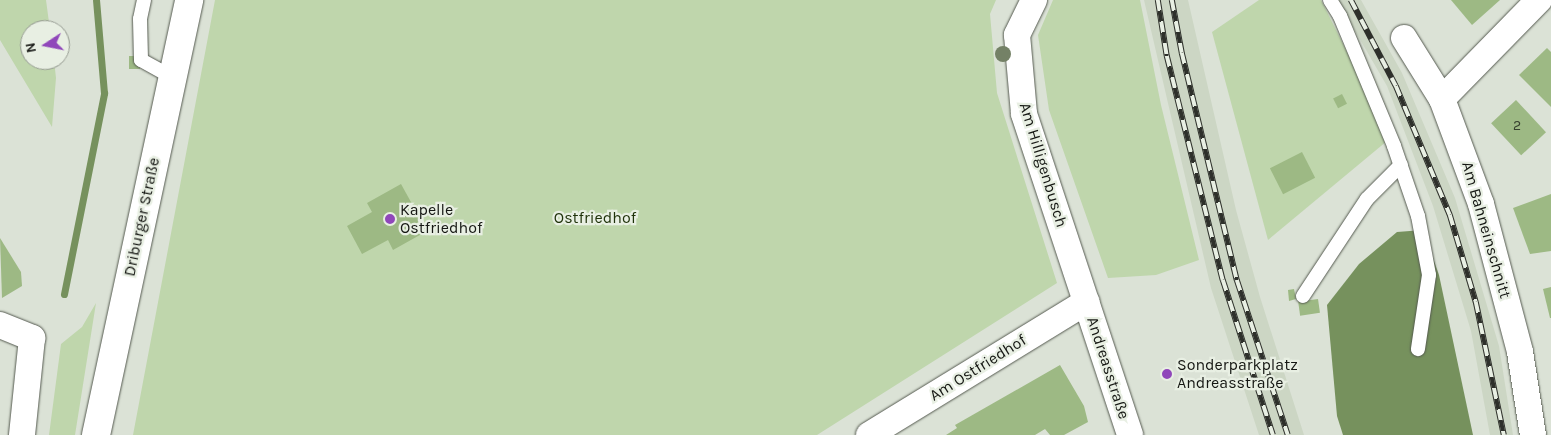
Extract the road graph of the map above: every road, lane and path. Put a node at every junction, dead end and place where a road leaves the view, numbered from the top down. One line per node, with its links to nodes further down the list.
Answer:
1 (144, 0): 7 (lane)
2 (189, 0): 7 (main road, Driburger Straße)
3 (1034, 0): 11 (street, Am Hilligenbusch)
4 (1330, 0): 9 (lane)
5 (1539, 0): 8 (street)
6 (1404, 38): 8 (street, Am Bahneinschnitt)
7 (172, 78): 15 (main road, Driburger Straße)
8 (1442, 99): 18 (street, Am Bahneinschnitt)
9 (1401, 165): 10 (lane); 13 (lane)
10 (1303, 296)
11 (1086, 302): 16 (street, Am Ostfriedhof); 17 (street, Andreasstraße)
12 (0, 325): 14 (street)
13 (1418, 349)
14 (22, 435)
15 (96, 435)
16 (869, 435)
17 (1130, 435)
18 (1533, 435)

